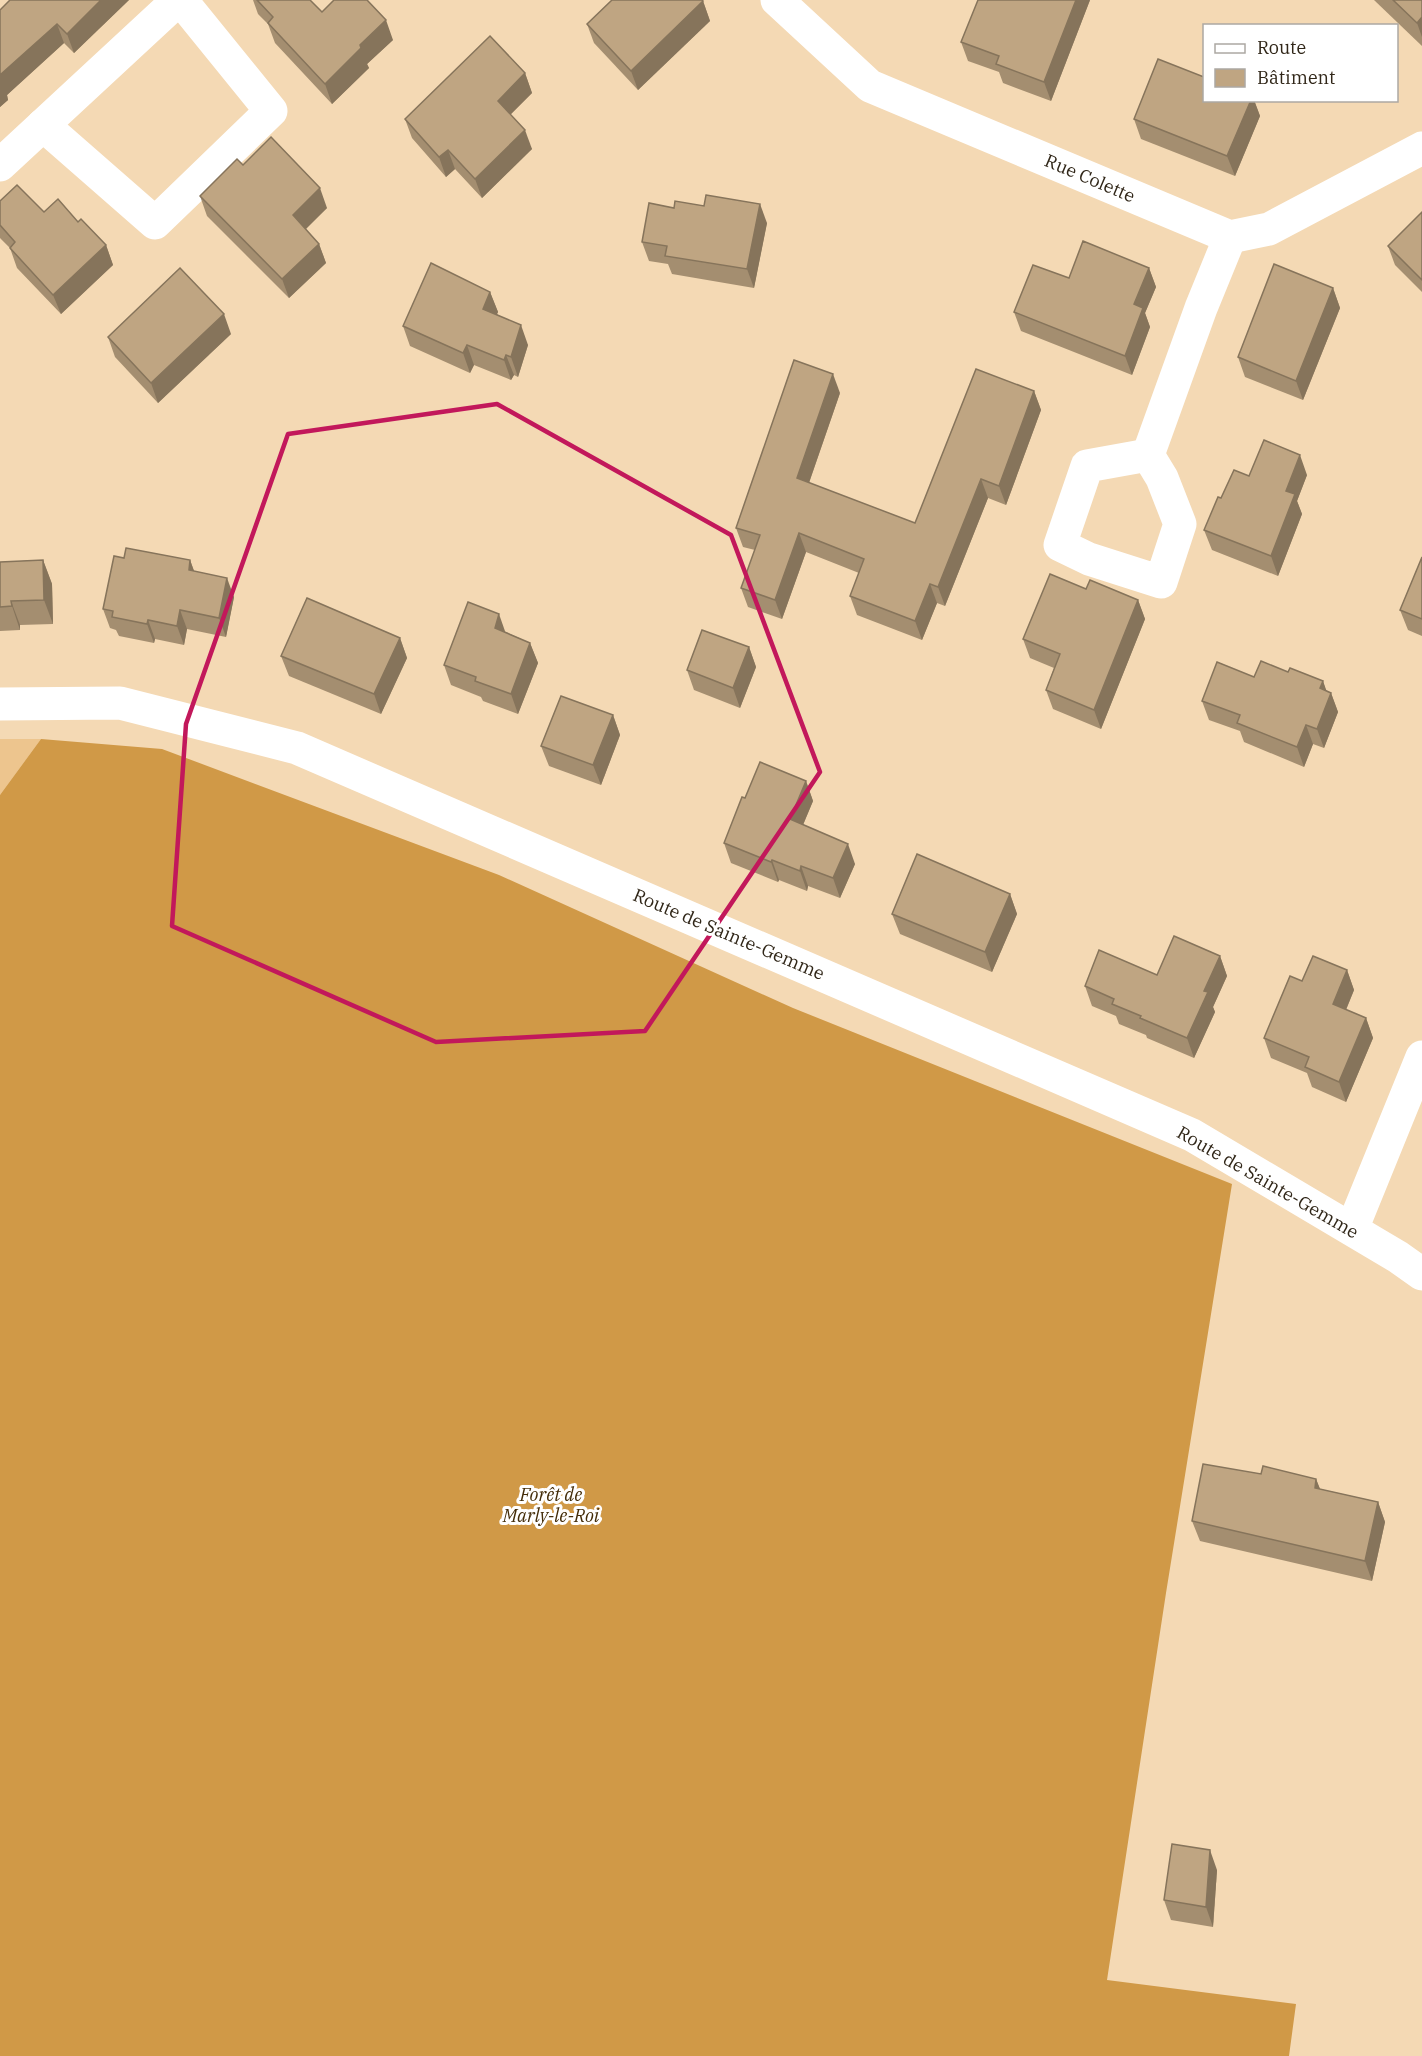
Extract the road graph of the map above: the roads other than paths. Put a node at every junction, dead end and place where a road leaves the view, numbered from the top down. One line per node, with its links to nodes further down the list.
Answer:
1 (179, 0): 3 (street); 3 (street)
2 (777, 0): 6 (street, Rue Colette)
3 (43, 125): 5 (street)
4 (1422, 148): 6 (street)
5 (0, 165)
6 (1230, 237): 7 (street)
7 (1148, 455)
8 (0, 704): 10 (street, Route de Sainte-Gemme)
9 (1422, 1057): 10 (street)
10 (1352, 1229): 11 (street, Route de Sainte-Gemme)
11 (1422, 1274)

